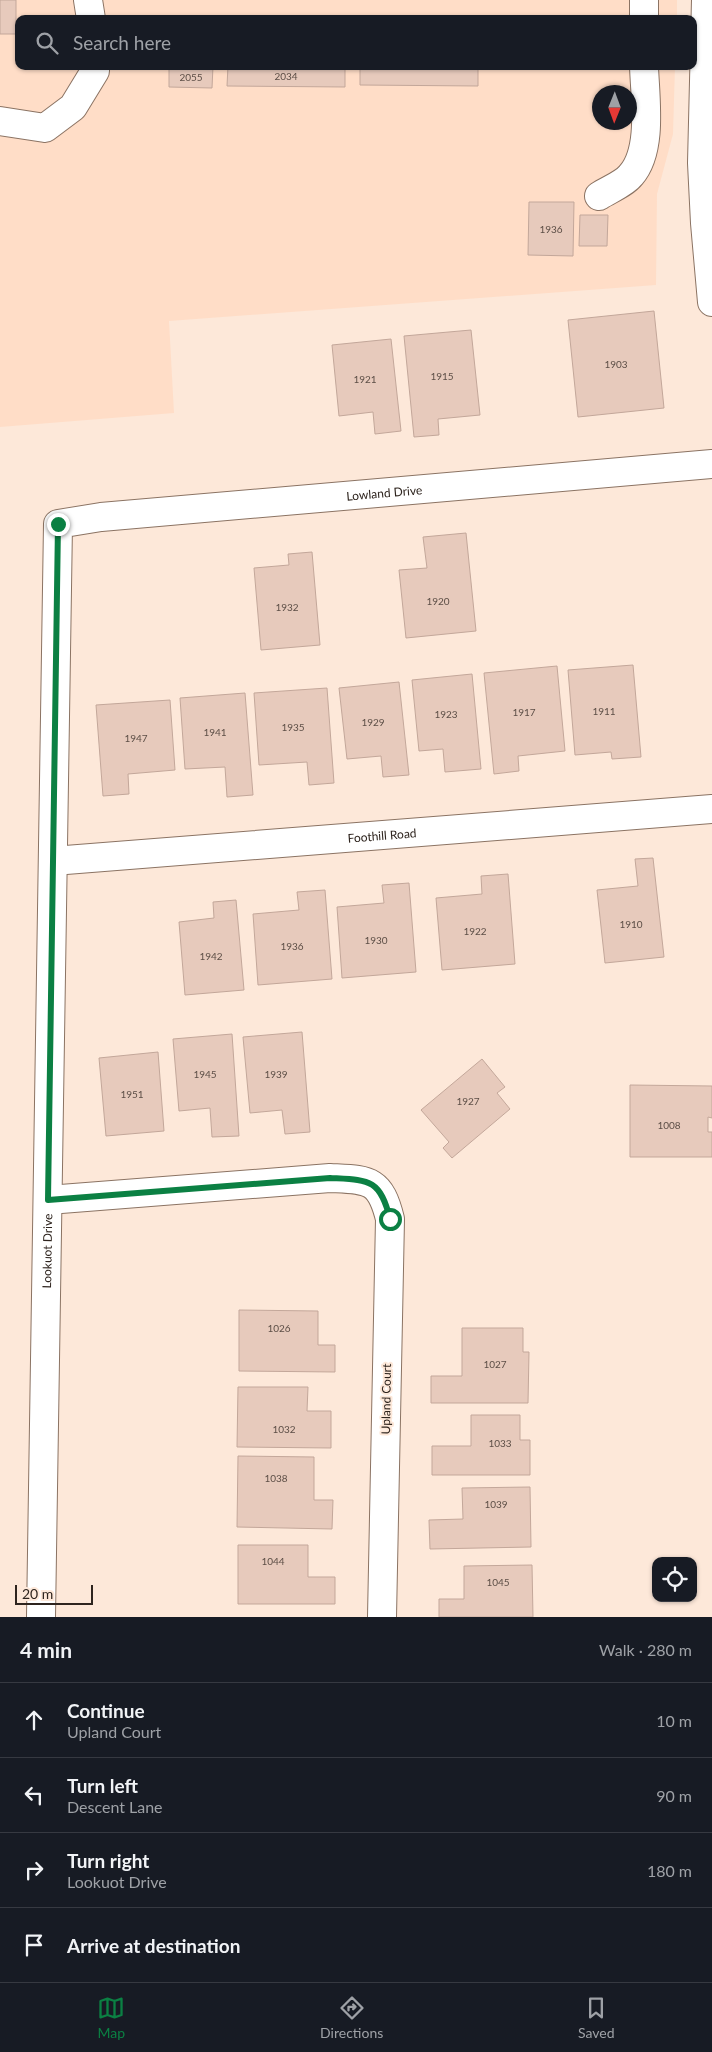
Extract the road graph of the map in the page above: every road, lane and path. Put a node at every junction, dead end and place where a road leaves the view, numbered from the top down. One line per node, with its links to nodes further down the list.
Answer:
1 (88, 0): 4 (street)
2 (644, 0): 5 (street)
3 (706, 0): 10 (street)
4 (90, 15)
5 (644, 15)
6 (94, 70): 8 (street)
7 (644, 70): 9 (street)
8 (0, 121)
9 (599, 196)
10 (712, 302)
11 (712, 464): 12 (street, Lowland Drive)
12 (58, 524): 14 (street, Lookuot Drive)
13 (712, 809): 14 (street, Foothill Road)
14 (53, 861): 15 (street, Lookuot Drive)
15 (48, 1200): 16 (street, Lookuot Drive); 17 (street, Upland Court)
16 (42, 1617)
17 (382, 1617)

